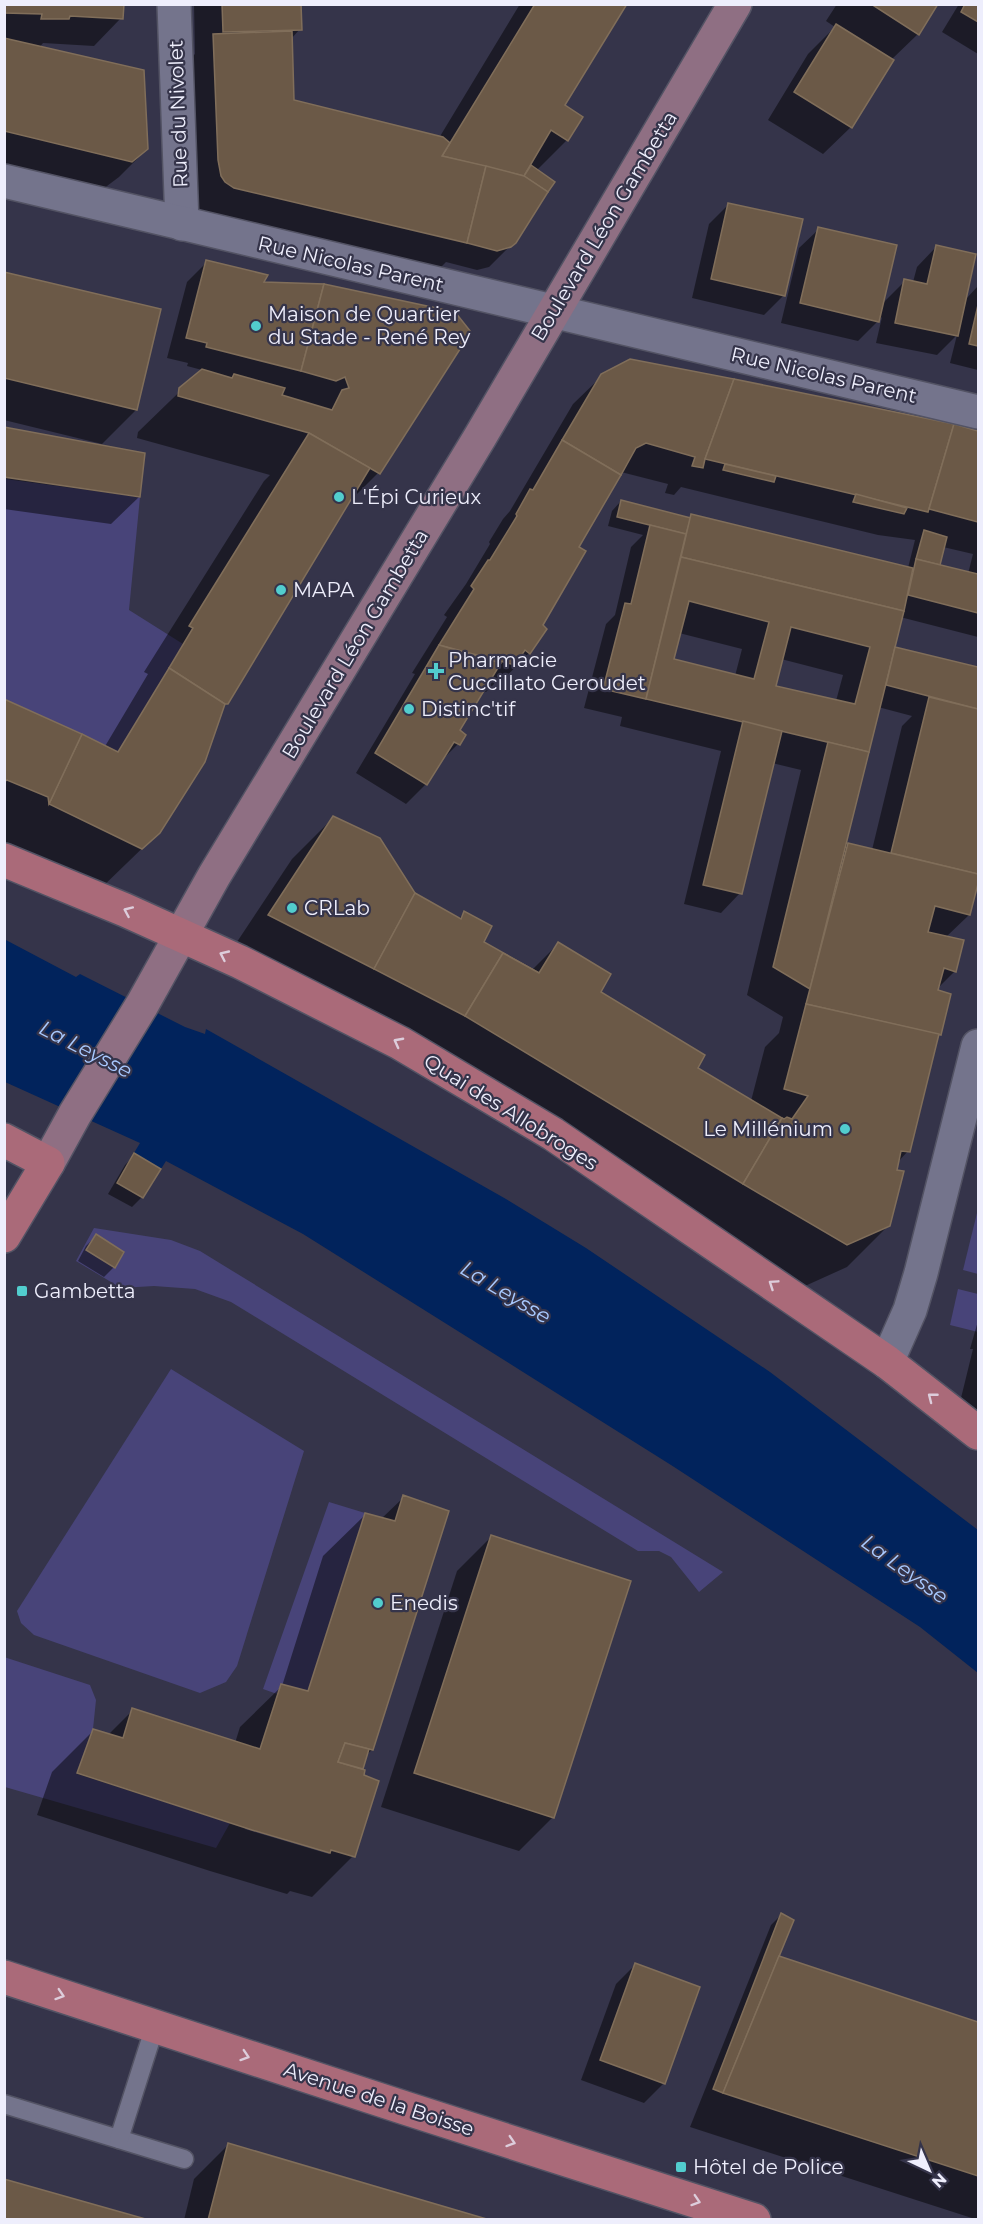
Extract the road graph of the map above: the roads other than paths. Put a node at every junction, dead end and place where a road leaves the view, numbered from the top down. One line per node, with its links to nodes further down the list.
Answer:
1 (174, 4): 4 (street, Rue du Nivolet)
2 (735, 4): 5 (main road, Boulevard Léon Gambetta)
3 (4, 181): 4 (street, Rue Nicolas Parent)
4 (182, 224): 5 (street, Rue Nicolas Parent)
5 (554, 312): 6 (street, Rue Nicolas Parent); 8 (main road, Boulevard Léon Gambetta)
6 (978, 412)
7 (4, 860): 8 (main road, Quai des Allobroges, one-way to 7)
8 (181, 935): 11 (main road, Boulevard Léon Gambetta); 13 (main road, Quai des Allobroges, one-way to 8)
9 (978, 1046): 13 (street)
10 (4, 1140): 11 (main road)
11 (48, 1163): 12 (main road)
12 (4, 1236)
13 (887, 1362): 14 (main road, Quai des Allobroges, one-way to 13)
14 (978, 1433)
15 (4, 1977): 16 (main road, Avenue de la Boisse, one-way to 16)
16 (155, 2026): 18 (lane); 20 (main road, Avenue de la Boisse, one-way to 20)
17 (4, 2104): 18 (lane)
18 (119, 2139): 19 (lane)
19 (184, 2159)
20 (754, 2220)

